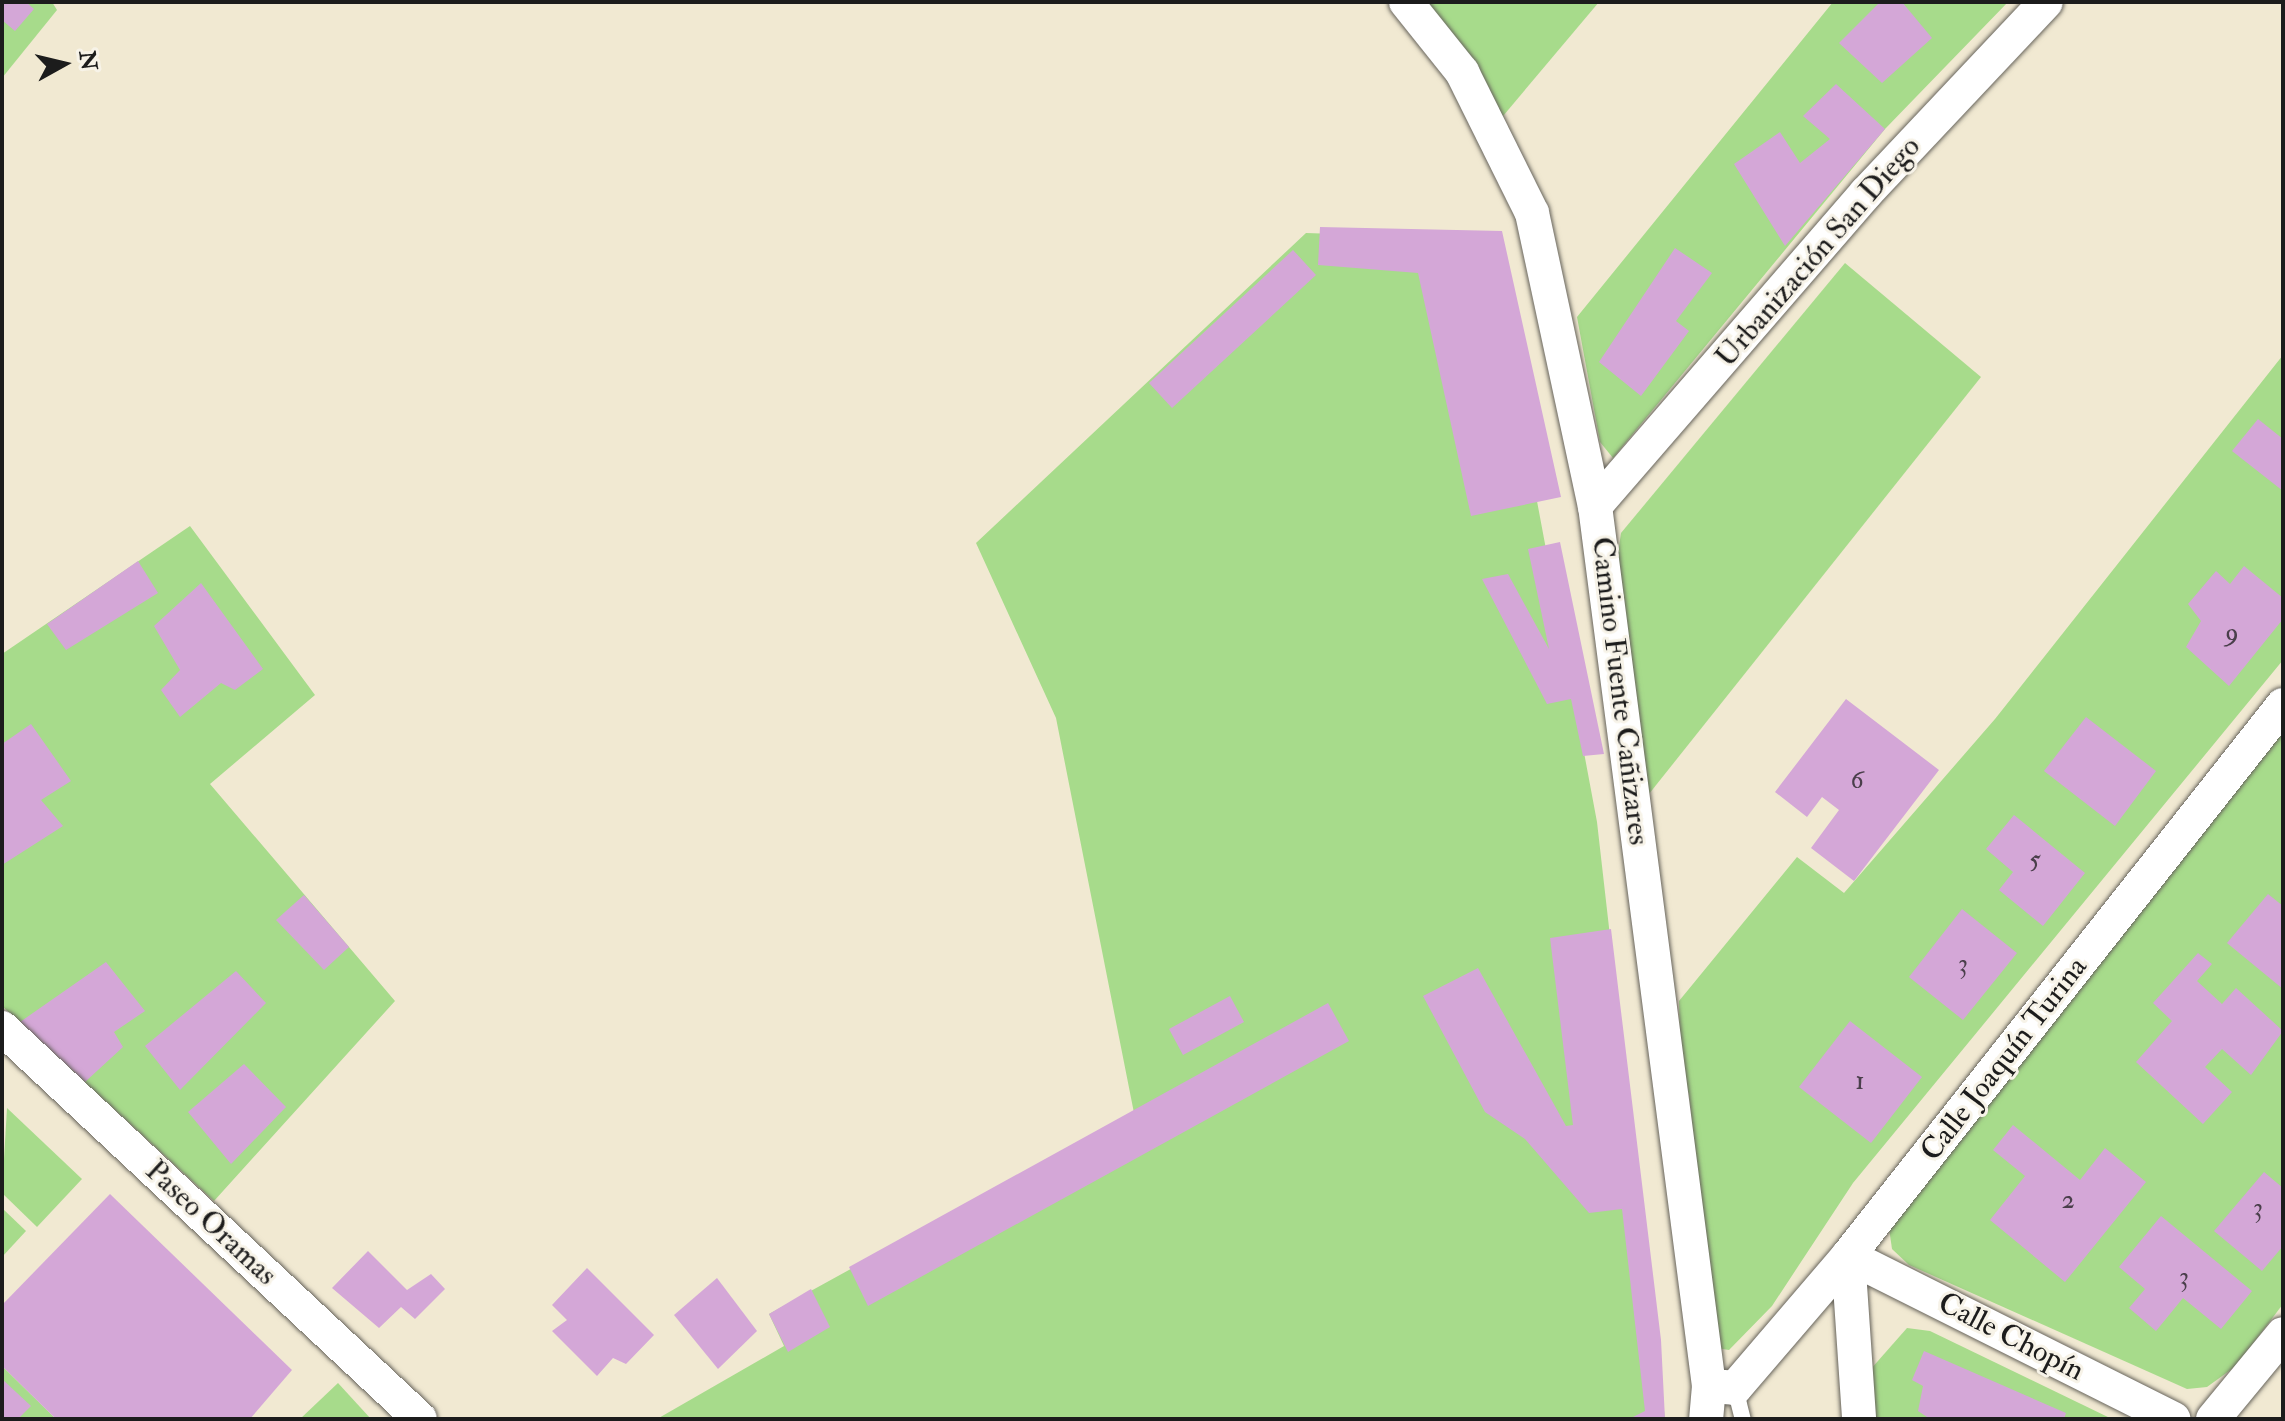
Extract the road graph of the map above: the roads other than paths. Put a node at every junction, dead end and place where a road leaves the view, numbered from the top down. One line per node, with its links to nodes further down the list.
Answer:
1 (1406, 2): 3 (street, Camino Fuente Cañizares)
2 (2046, 2): 3 (street, Urbanización San Diego)
3 (1595, 506): 8 (street, Camino Fuente Cañizares)
4 (2283, 705): 6 (street, Calle Joaquín Turina)
5 (2, 1028): 9 (street, Paseo Oramas)
6 (1848, 1256): 8 (street, Calle Joaquín Turina); 10 (street); 11 (street, Calle Chopín)
7 (2283, 1334): 12 (street)
8 (1723, 1403)
9 (420, 1419)
10 (1859, 1419)
11 (2174, 1419)
12 (2213, 1419)

